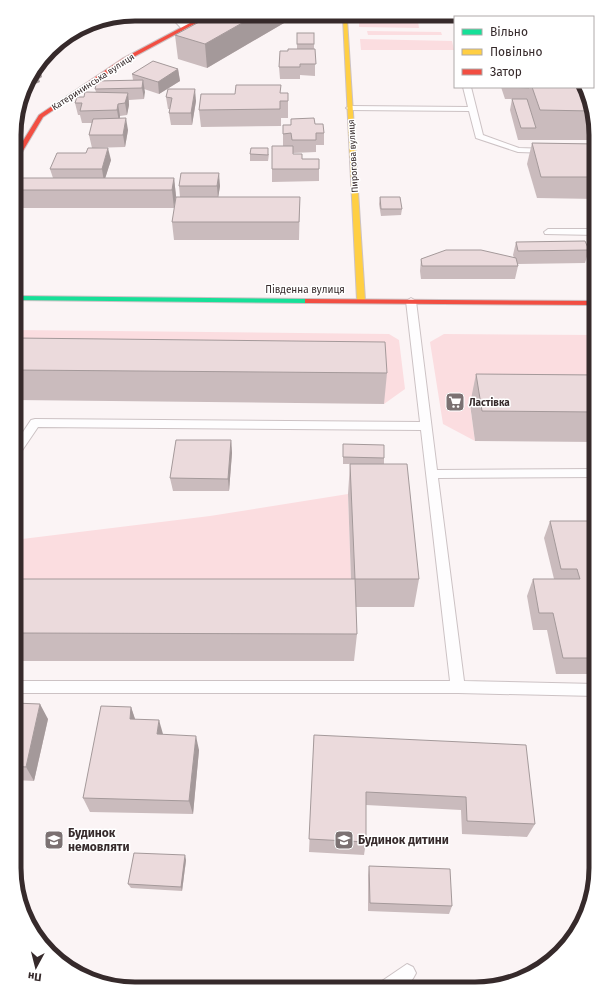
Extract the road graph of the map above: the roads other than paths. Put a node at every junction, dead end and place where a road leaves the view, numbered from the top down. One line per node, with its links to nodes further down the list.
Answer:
1 (181, 21): 4 (street)
2 (198, 21): 4 (street, Катерининська вулиця)
3 (345, 21): 6 (street, Пирогова вулиця)
4 (187, 27): 8 (street, Катерининська вулиця)
5 (467, 88): 7 (lane)
6 (350, 108): 7 (lane); 13 (street, Пирогова вулиця)
7 (472, 110): 9 (lane)
8 (21, 149)
9 (557, 151)
10 (548, 232): 11 (lane)
11 (589, 232)
12 (21, 298): 13 (street, Південна вулиця)
13 (361, 300): 14 (street, Південна вулиця)
14 (411, 301): 15 (street, Південна вулиця); 16 (lane)
15 (589, 303)
16 (427, 426): 17 (lane); 19 (lane)
17 (21, 443)
18 (589, 473): 19 (lane)
19 (433, 474): 21 (lane)
20 (21, 687): 21 (lane)
21 (458, 687): 22 (lane)
22 (589, 690)
23 (407, 973): 24 (lane)
24 (395, 982)

